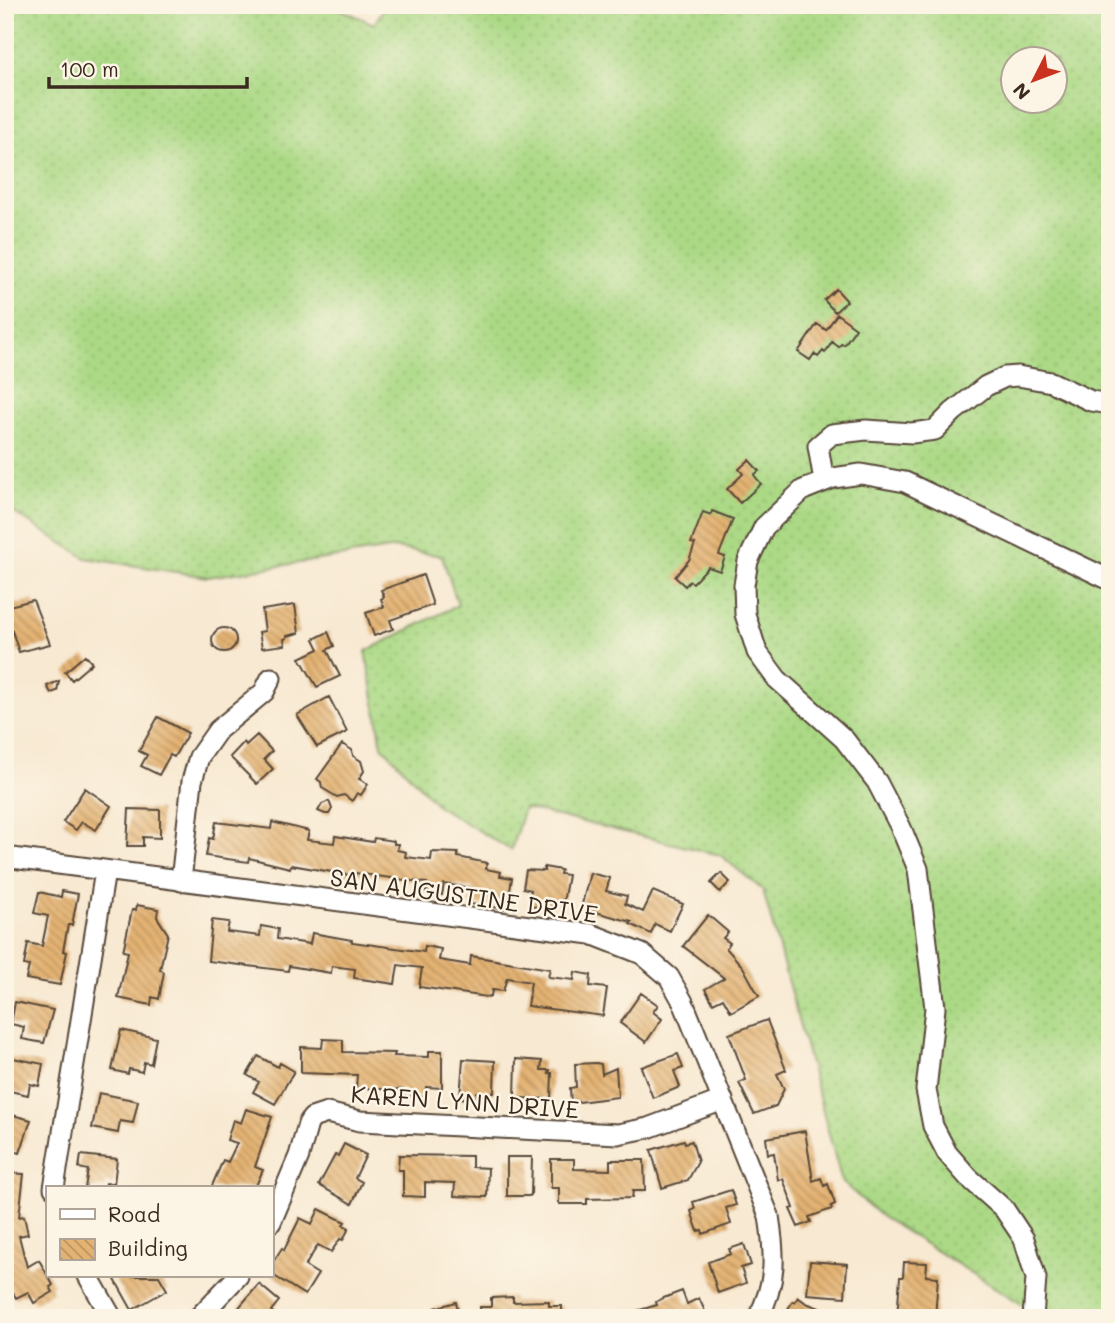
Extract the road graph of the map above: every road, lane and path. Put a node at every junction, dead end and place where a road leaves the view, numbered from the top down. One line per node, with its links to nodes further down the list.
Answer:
1 (1110, 404): 2 (street)
2 (824, 481): 3 (street); 16 (street)
3 (1110, 580)
4 (271, 678): 7 (street)
5 (5, 857): 6 (street, SAN AUGUSTINE DRIVE)
6 (105, 871): 7 (street, SAN AUGUSTINE DRIVE); 9 (street)
7 (181, 881): 8 (street, SAN AUGUSTINE DRIVE)
8 (723, 1100): 10 (street, KAREN LYNN DRIVE); 15 (street, SAN AUGUSTINE DRIVE)
9 (54, 1186)
10 (273, 1217)
11 (89, 1278): 13 (street)
12 (236, 1278): 14 (street)
13 (112, 1318)
14 (198, 1318)
15 (758, 1318)
16 (1033, 1318)

